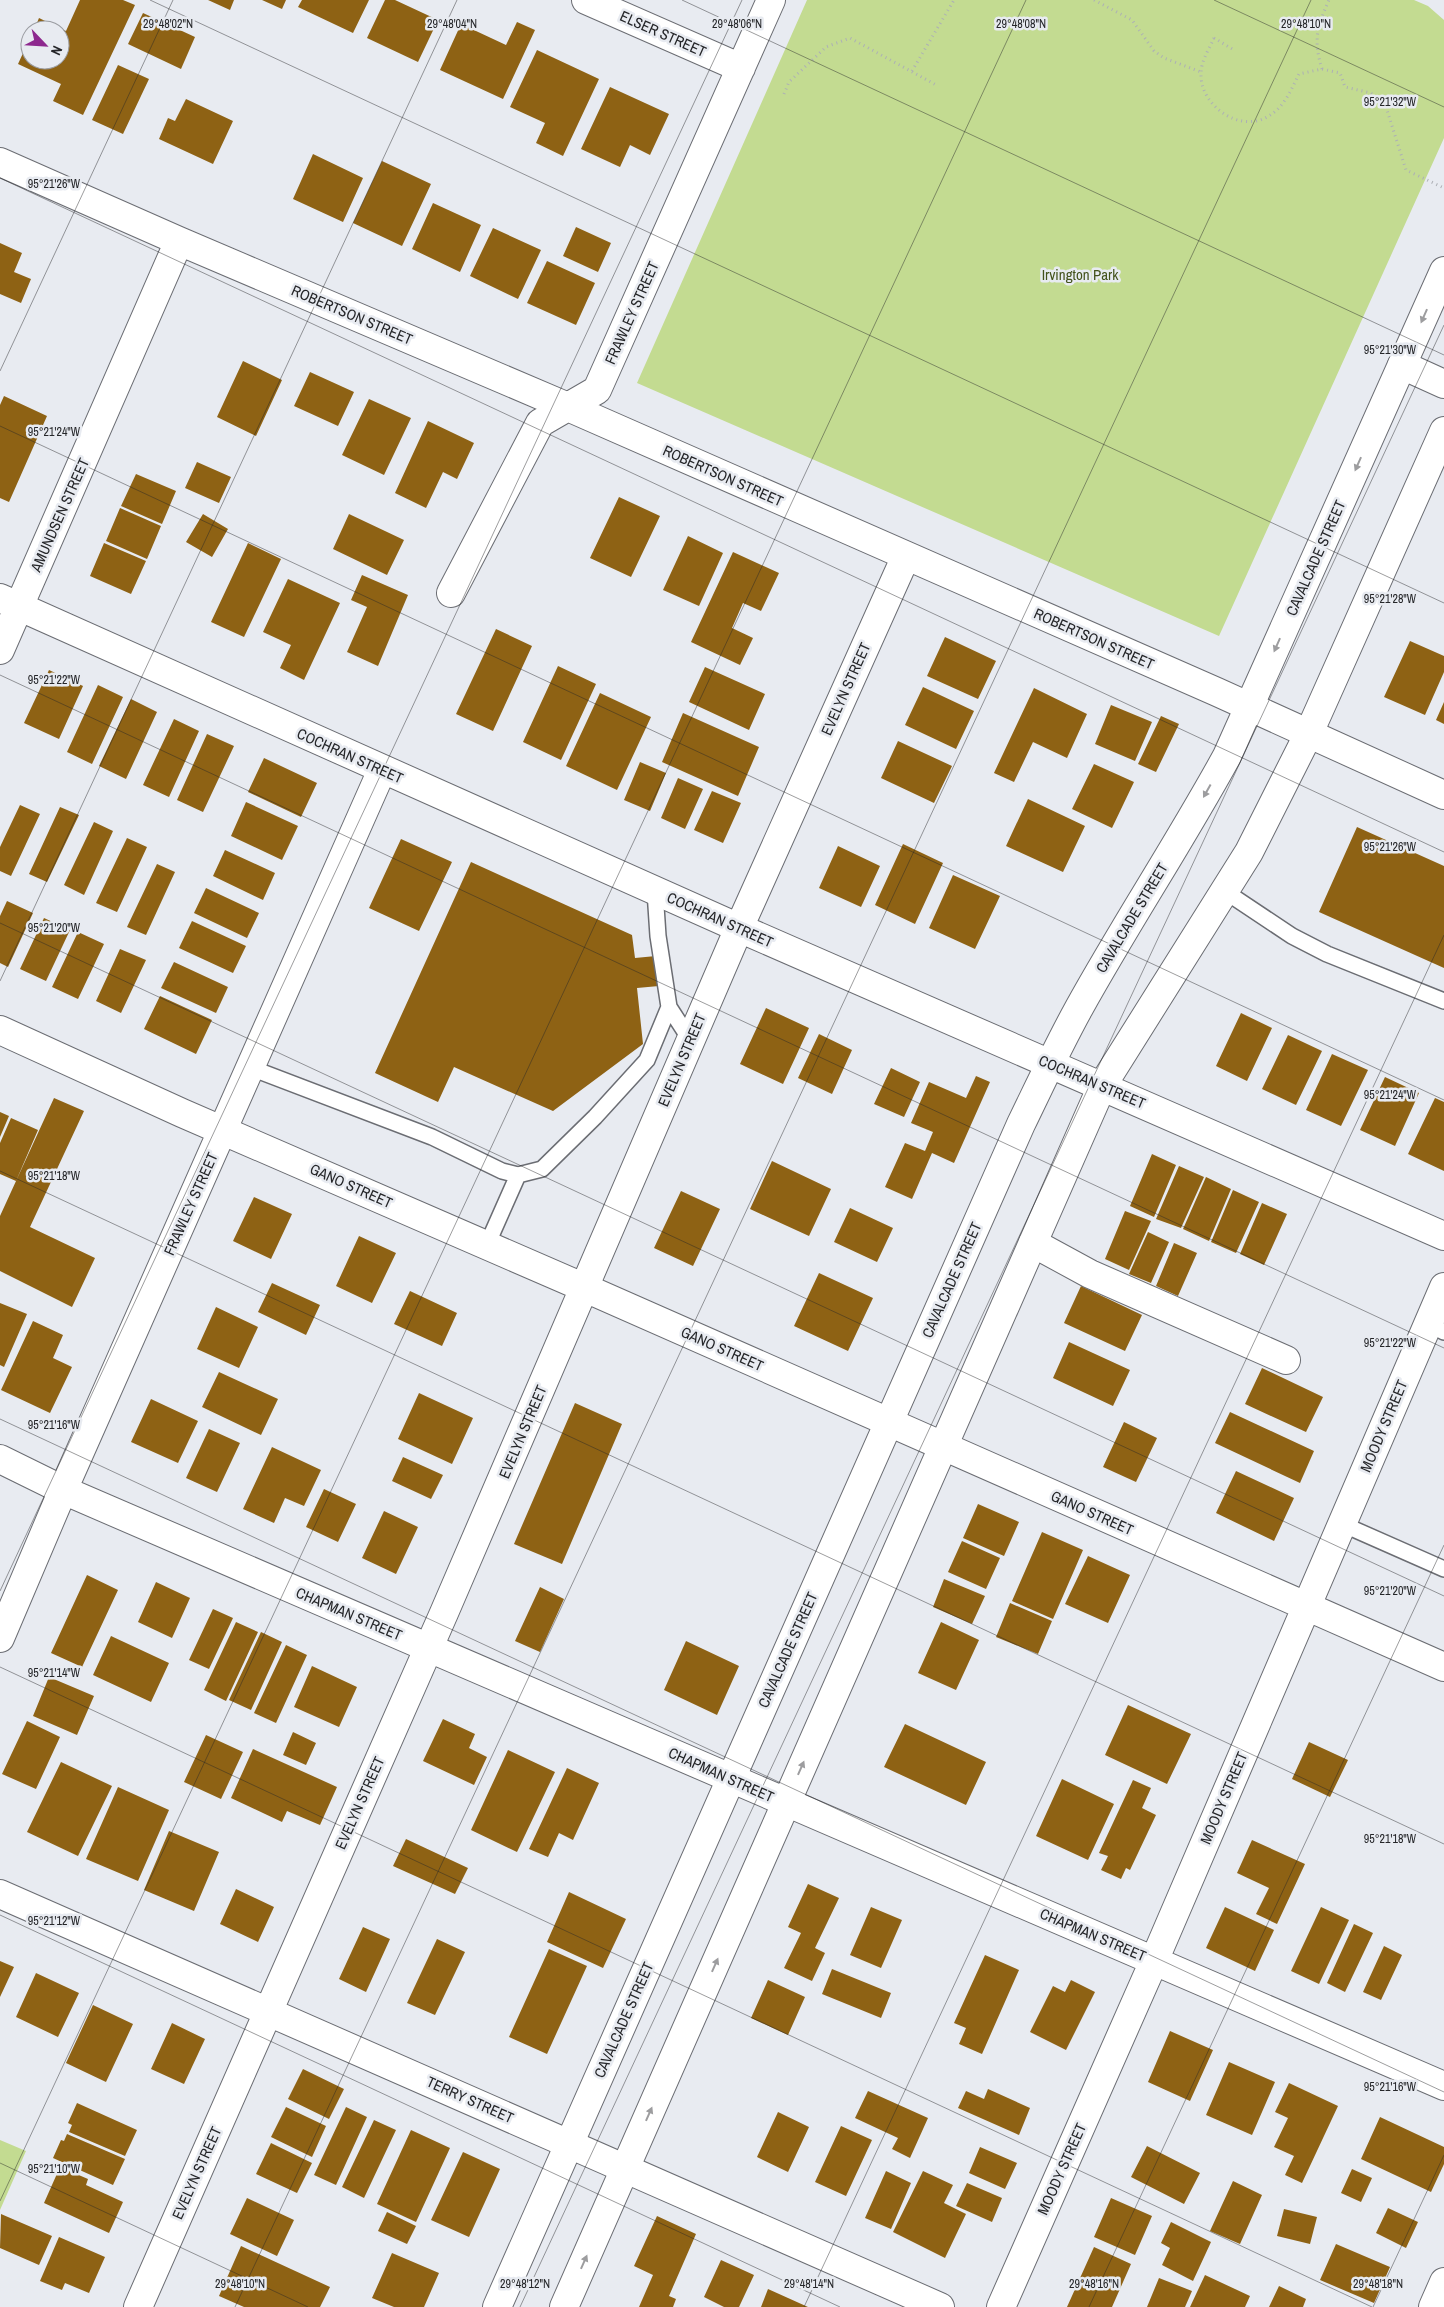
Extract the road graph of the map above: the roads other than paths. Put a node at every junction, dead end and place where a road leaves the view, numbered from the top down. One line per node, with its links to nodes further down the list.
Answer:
1 (586, 0): 3 (street, ELSER STREET)
2 (771, 0): 3 (street, FRAWLEY STREET)
3 (741, 68): 9 (street, FRAWLEY STREET)
4 (0, 162): 5 (street, ROBERTSON STREET)
5 (179, 242): 9 (street, ROBERTSON STREET); 13 (street, AMUNDSEN STREET)
6 (1444, 271): 7 (street, CAVALCADE STREET, one-way to 7)
7 (1402, 365): 8 (street); 15 (street, CAVALCADE STREET, one-way to 15)
8 (1444, 384)
9 (568, 407): 11 (street, ROBERTSON STREET); 12 (street, FRAWLEY STREET)
10 (1444, 431): 16 (street)
11 (906, 556): 15 (street, ROBERTSON STREET); 21 (street, EVELYN STREET)
12 (451, 593)
13 (10, 602): 14 (street, AMUNDSEN STREET); 17 (street, COCHRAN STREET)
14 (0, 650)
15 (1249, 707): 16 (street, ROBERTSON STREET); 26 (street, CAVALCADE STREET, one-way to 26)
16 (1309, 733): 18 (street, ROBERTSON STREET); 19 (street)
17 (382, 770): 20 (street, COCHRAN STREET); 27 (street, FRAWLEY STREET)
18 (1444, 795)
19 (1223, 890): 22 (lane); 28 (street)
20 (655, 891): 21 (street, COCHRAN STREET); 23 (lane)
21 (739, 928): 25 (street, EVELYN STREET); 26 (street, COCHRAN STREET)
22 (1444, 1001)
23 (669, 1007): 25 (lane); 30 (lane)
24 (0, 1030): 29 (street, GANO STREET)
25 (690, 1041): 35 (street, EVELYN STREET)
26 (1050, 1064): 28 (street, COCHRAN STREET); 38 (street, CAVALCADE STREET)
27 (251, 1068): 29 (street, FRAWLEY STREET); 30 (lane)
28 (1102, 1086): 31 (street, COCHRAN STREET); 32 (street)
29 (223, 1131): 33 (street, GANO STREET); 41 (street, FRAWLEY STREET)
30 (518, 1175): 33 (lane)
31 (1444, 1236)
32 (1032, 1243): 37 (street); 39 (street)
33 (487, 1245): 35 (street, GANO STREET)
34 (1444, 1287): 36 (street, MOODY STREET)
35 (585, 1288): 38 (street, GANO STREET); 46 (street, EVELYN STREET)
36 (1436, 1328): 42 (street, MOODY STREET)
37 (1286, 1360)
38 (888, 1423): 39 (street, GANO STREET); 48 (street, CAVALCADE STREET)
39 (942, 1448): 44 (street, GANO STREET); 49 (street, one-way to 39)
40 (0, 1459): 41 (street, CHAPMAN STREET)
41 (63, 1490): 45 (street, FRAWLEY STREET); 46 (street, CHAPMAN STREET)
42 (1342, 1524): 43 (lane); 44 (street, MOODY STREET)
43 (1444, 1569)
44 (1306, 1607): 47 (street, GANO STREET); 51 (street, MOODY STREET)
45 (0, 1638)
46 (428, 1648): 48 (street, CHAPMAN STREET); 52 (street, EVELYN STREET)
47 (1444, 1668)
48 (731, 1779): 49 (street, CHAPMAN STREET); 54 (street, CAVALCADE STREET)
49 (786, 1803): 51 (street, CHAPMAN STREET); 55 (street, one-way to 49)
50 (0, 1894): 52 (street, TERRY STREET)
51 (1154, 1961): 53 (street, CHAPMAN STREET); 61 (street, MOODY STREET)
52 (268, 2012): 54 (street, TERRY STREET); 57 (street, EVELYN STREET)
53 (1444, 2086)
54 (569, 2144): 55 (street, TERRY STREET); 58 (street, CAVALCADE STREET)
55 (625, 2168): 59 (street, one-way to 55); 60 (street, TERRY STREET)
56 (1444, 2282): 62 (street)
57 (138, 2307)
58 (496, 2307)
59 (564, 2307)
60 (940, 2307)
61 (1001, 2307)
62 (1433, 2307)

